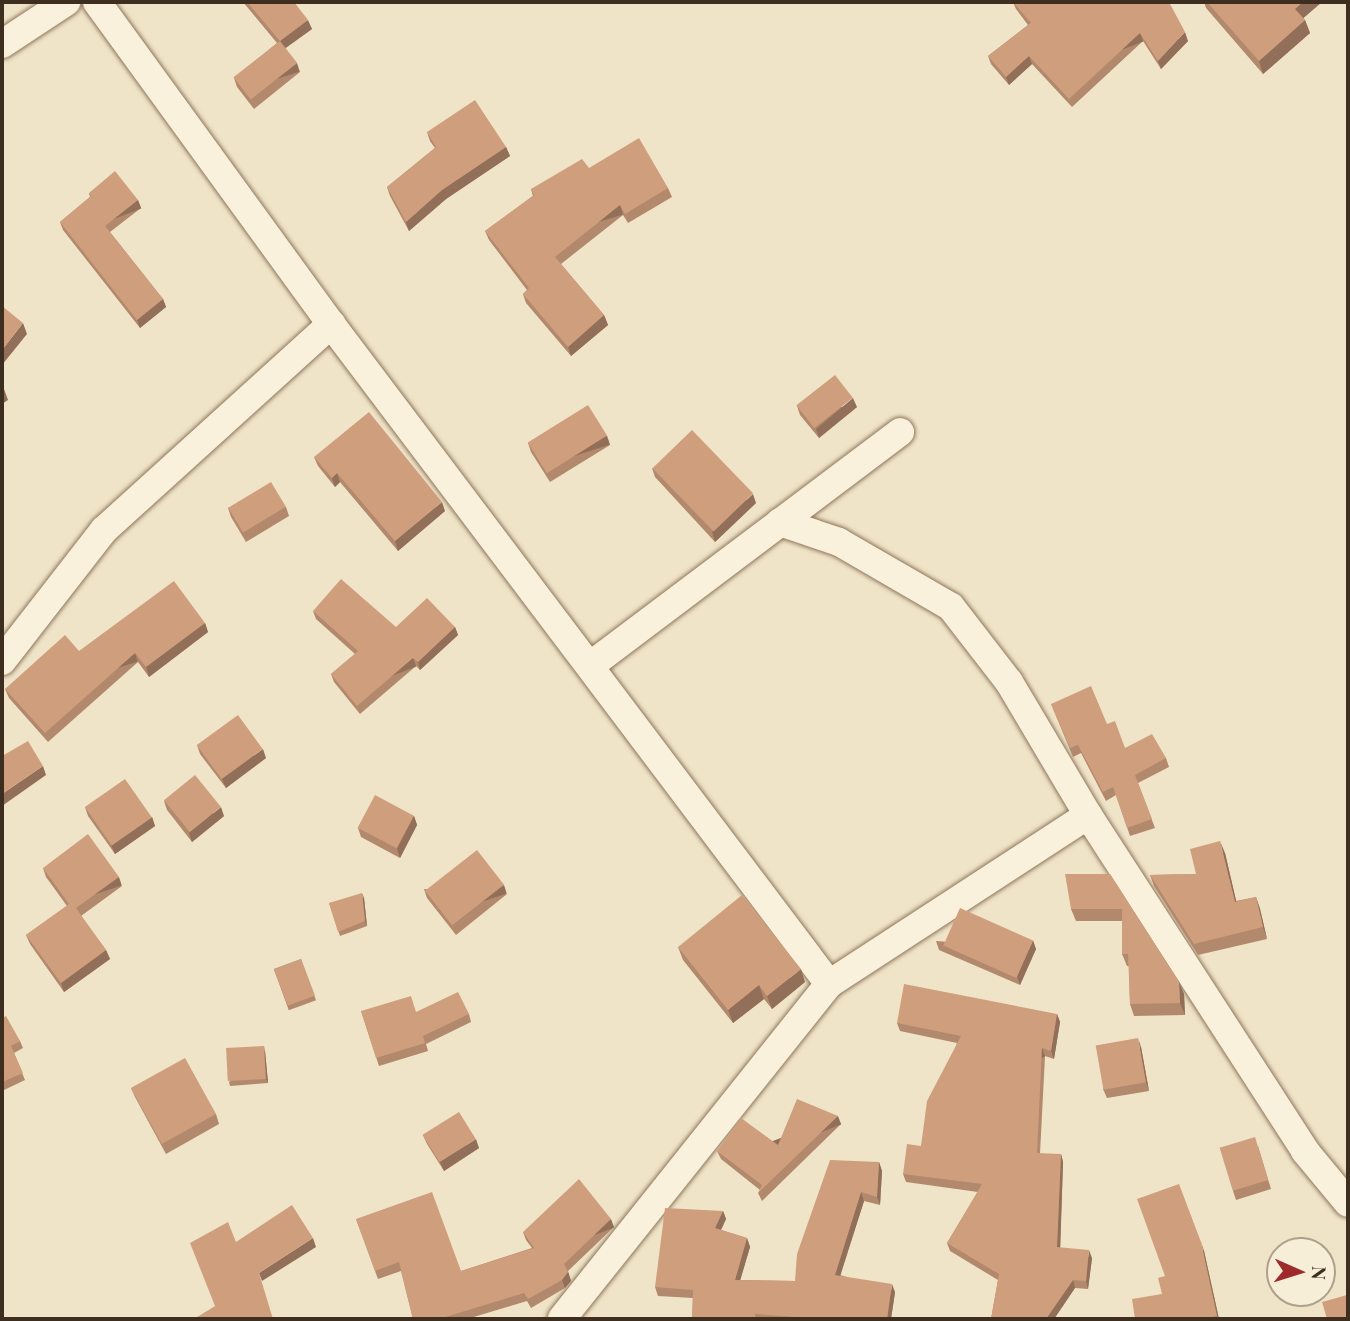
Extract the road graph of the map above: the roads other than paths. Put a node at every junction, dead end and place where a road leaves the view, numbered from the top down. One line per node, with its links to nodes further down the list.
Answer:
1 (66, 2): 3 (street)
2 (97, 2): 4 (street)
3 (2, 44)
4 (331, 324): 7 (street); 8 (street)
5 (900, 432): 6 (street)
6 (780, 522): 8 (street); 9 (street)
7 (2, 661)
8 (591, 665): 10 (street)
9 (1088, 815): 10 (street); 11 (street)
10 (829, 984): 12 (street)
11 (1348, 1203)
12 (562, 1319)

